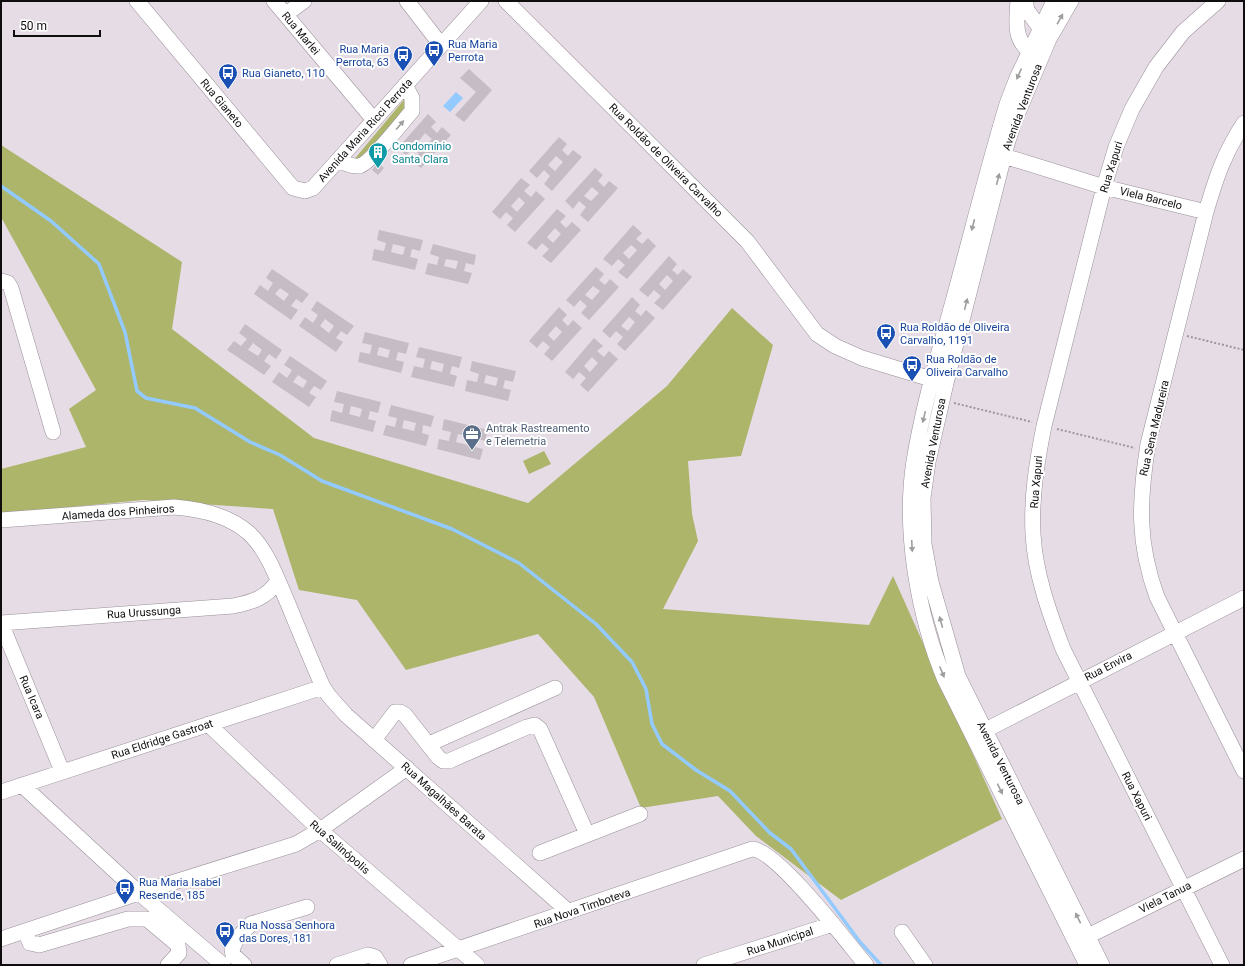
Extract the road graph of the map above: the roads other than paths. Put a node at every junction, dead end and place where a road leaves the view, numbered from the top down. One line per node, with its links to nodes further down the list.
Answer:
1 (274, 1): 12 (street, Rua Marlei)
2 (304, 1): 12 (street)
3 (408, 1): 14 (street)
4 (481, 1): 14 (street, Avenida Maria Ricci Perrota)
5 (506, 1): 25 (street, Rua Roldão de Oliveira Carvalho)
6 (1018, 1): 15 (street)
7 (1025, 1): 13 (street)
8 (1054, 1): 13 (street, Avenida Venturosa)
9 (1071, 1): 13 (street, Avenida Venturosa, one-way to 9)
10 (1218, 1): 21 (street, Rua Xapuri)
11 (139, 2): 22 (street, Rua Gianeto)
12 (286, 14): 17 (street, Rua Marlei)
13 (1044, 34): 15 (street, Avenida Venturosa)
14 (441, 45): 16 (street, Avenida Maria Ricci Perrota)
15 (1035, 54): 19 (street, Avenida Venturosa); 25 (street, Avenida Venturosa, one-way to 25)
16 (405, 85): 17 (street, Avenida Maria Ricci Perrota); 20 (street, one-way to 16)
17 (374, 120): 20 (street, Avenida Maria Ricci Perrota)
18 (1244, 122): 23 (street, Rua Sena Madureira)
19 (1004, 156): 21 (street, Viela Barcelo); 25 (street, Avenida Venturosa, one-way to 19)
20 (338, 160): 22 (street, Avenida Maria Ricci Perrota)
21 (1104, 187): 23 (street, Viela Barcelo); 32 (street, Rua Xapuri)
22 (314, 188)
23 (1206, 212): 31 (street, Rua Sena Madureira)
24 (6, 284): 26 (street)
25 (939, 381): 36 (street, Avenida Venturosa)
26 (53, 432)
27 (1, 520): 28 (street, Alameda dos Pinheiros)
28 (278, 580): 30 (street, Rua Urussunga); 33 (street, Alameda dos Pinheiros)
29 (1244, 598): 31 (street, Rua Envira)
30 (1, 623): 40 (street, Rua Icara)
31 (1175, 633): 32 (street, Rua Envira); 41 (street, Rua Sena Madureira)
32 (1079, 681): 36 (street, Rua Envira); 49 (street, Rua Xapuri)
33 (323, 687): 35 (street, Rua Eldridge Gastroat); 37 (street, Rua Magalhães Barata)
34 (555, 688): 38 (street)
35 (208, 724): 40 (street, Rua Eldridge Gastroat); 45 (street, Rua Salinópolis)
36 (979, 733): 56 (street, Avenida Venturosa, one-way to 36); 69 (street, Avenida Venturosa, one-way to 69)
37 (374, 740): 38 (street); 39 (street, Rua Magalhães Barata)
38 (429, 744): 46 (street)
39 (407, 768): 45 (street); 52 (street, Rua Magalhães Barata)
40 (62, 771): 42 (street, Rua Eldridge Gastroat)
41 (1244, 771)
42 (22, 785): 43 (street, Rua Eldridge Gastroat); 50 (street)
43 (1, 792)
44 (640, 814): 46 (street)
45 (320, 830): 50 (street); 58 (street, Rua Salinópolis)
46 (587, 834): 47 (street)
47 (540, 853)
48 (1244, 859): 49 (street, Viela Tanua)
49 (1184, 888): 56 (street, Viela Tanua); 71 (street, Rua Xapuri)
50 (139, 892): 54 (street); 60 (street)
51 (307, 907): 61 (street)
52 (569, 912): 53 (street, Rua Nova Timboteva); 58 (street, Rua Nova Timboteva)
53 (832, 924): 66 (street, Rua Municipal); 67 (street)
54 (25, 931): 57 (street); 59 (street)
55 (902, 932): 68 (street)
56 (1088, 936): 70 (street, Avenida Venturosa)
57 (1, 939)
58 (459, 950): 64 (street, Rua Nova Timboteva); 65 (street, Rua Salinópolis)
59 (168, 965)
60 (223, 965)
61 (244, 965)
62 (337, 965): 63 (street)
63 (380, 965)
64 (411, 965)
65 (477, 965)
66 (704, 965)
67 (866, 965)
68 (925, 965)
69 (1087, 965)
70 (1102, 965)
71 (1222, 965)

